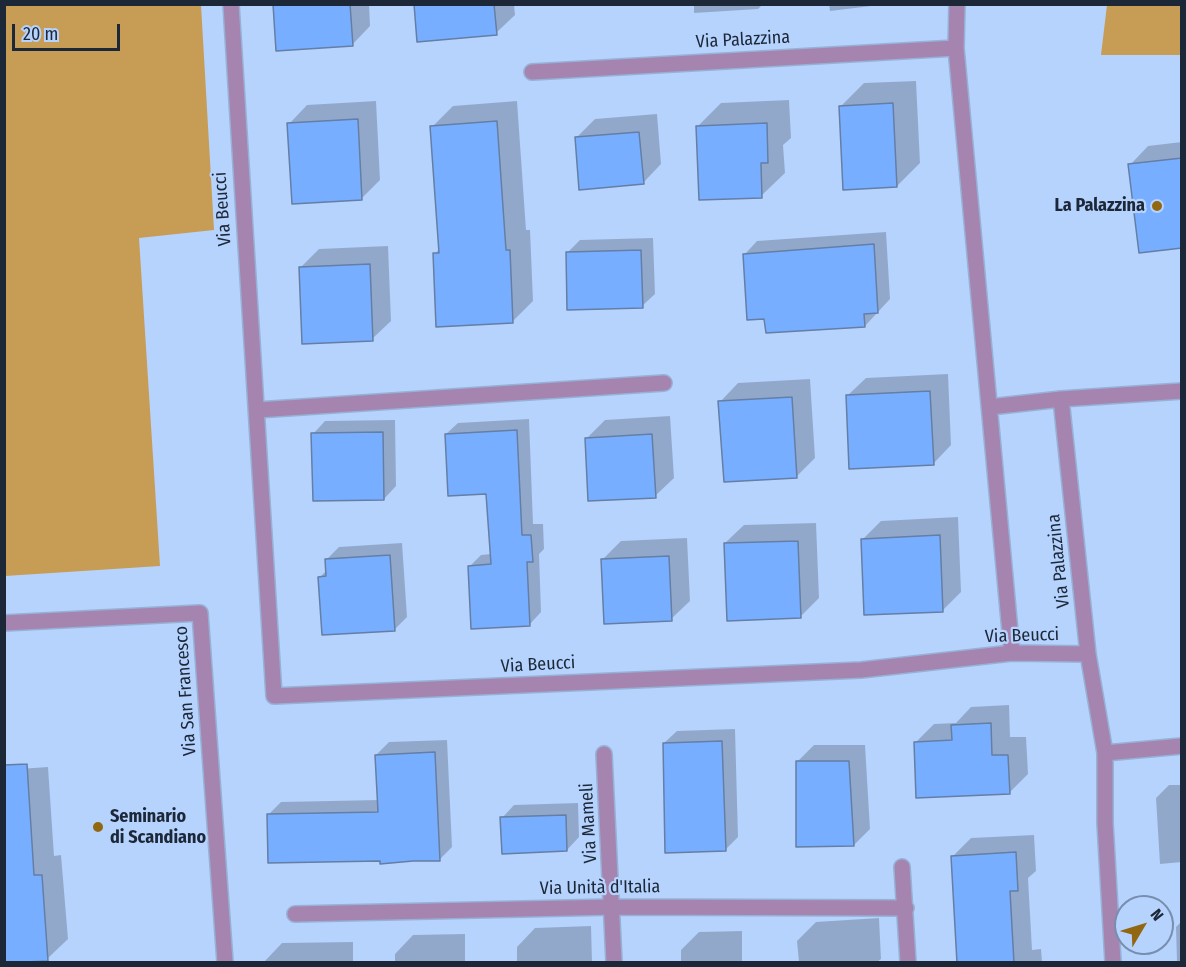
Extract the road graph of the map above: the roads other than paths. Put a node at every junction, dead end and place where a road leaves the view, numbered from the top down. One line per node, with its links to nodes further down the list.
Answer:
1 (231, 4): 9 (street, Via Beucci)
2 (957, 4): 3 (street)
3 (956, 48): 4 (street, Via Palazzina); 8 (street)
4 (532, 72)
5 (664, 383): 9 (street)
6 (1182, 391): 7 (street)
7 (1060, 399): 8 (street); 12 (street, Via Palazzina)
8 (990, 407): 11 (street)
9 (257, 410): 11 (street, Via Beucci)
10 (4, 623): 20 (street, Via San Francesco)
11 (1011, 653): 12 (street, Via Beucci)
12 (1088, 654): 14 (street, Via Palazzina)
13 (1182, 747): 14 (street)
14 (1105, 753): 23 (street, Via Palazzina)
15 (604, 754): 17 (street, Via Mameli)
16 (902, 867): 18 (street)
17 (613, 907): 18 (street, Via Unità d'Italia); 19 (street, Via Unità d'Italia); 21 (street, Via Mameli)
18 (906, 908): 22 (street)
19 (295, 914)
20 (225, 963)
21 (614, 963)
22 (908, 963)
23 (1113, 963)

